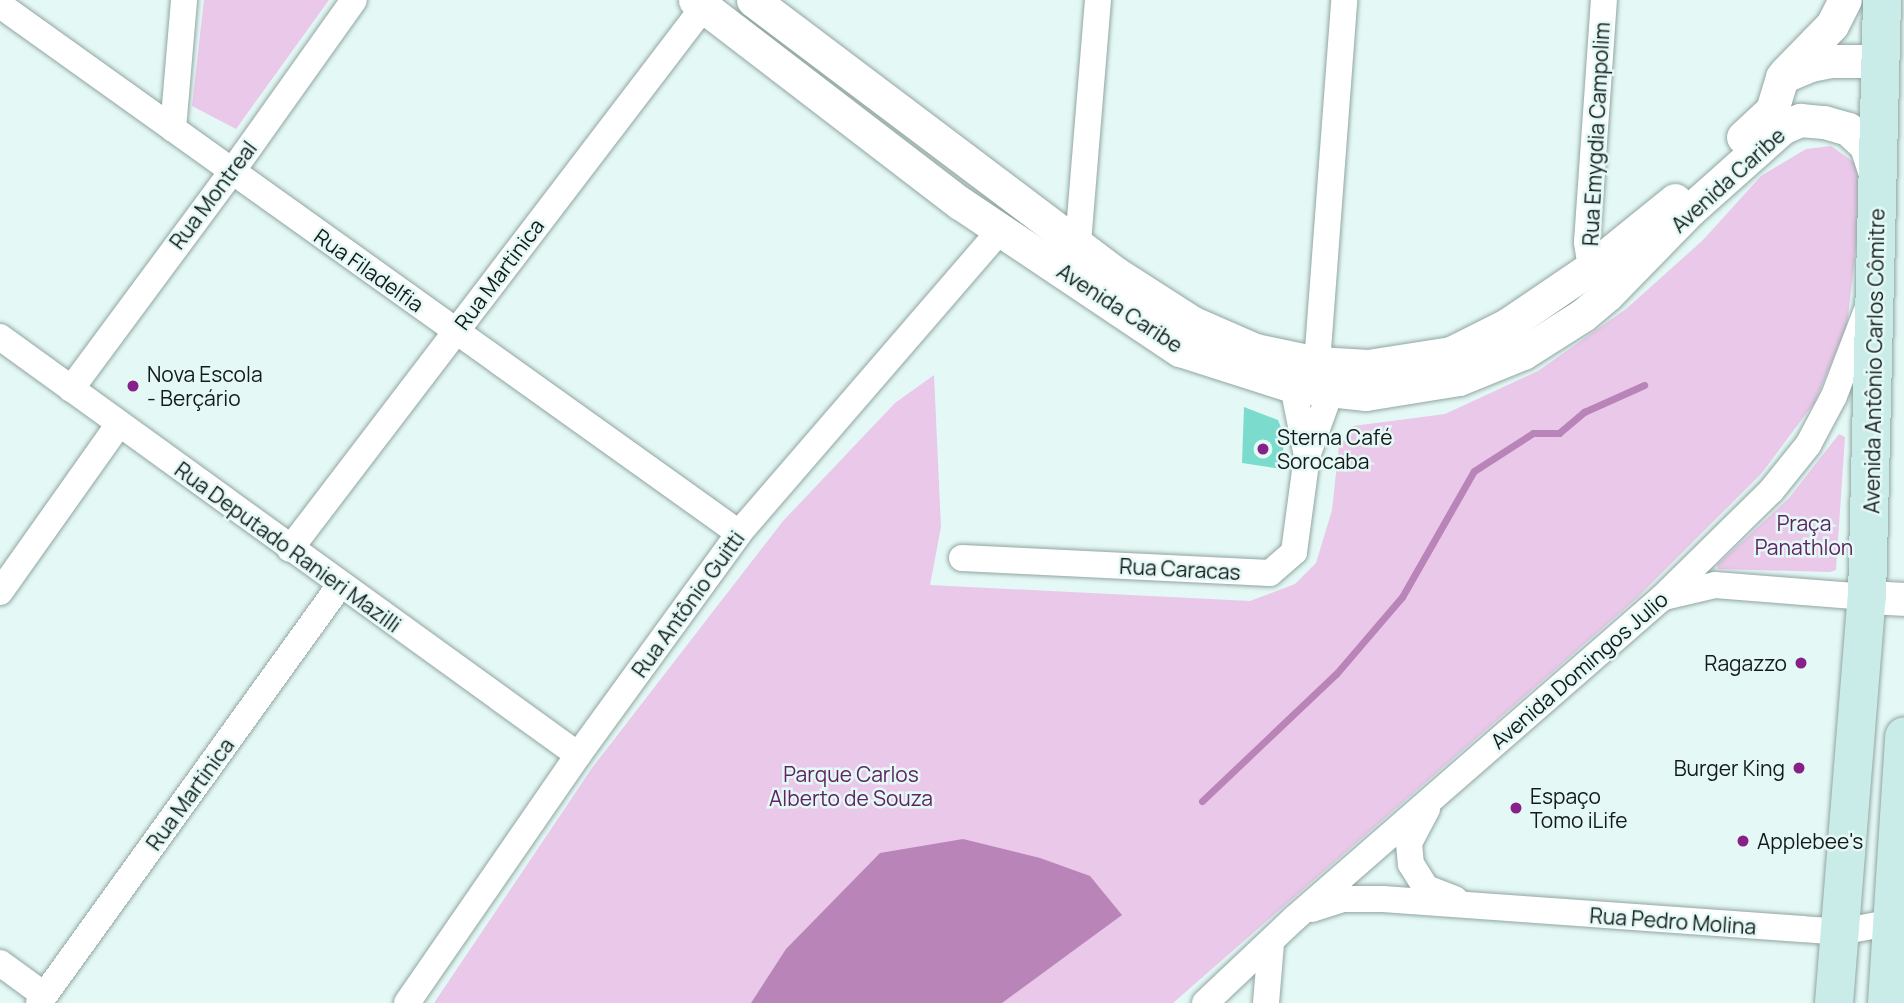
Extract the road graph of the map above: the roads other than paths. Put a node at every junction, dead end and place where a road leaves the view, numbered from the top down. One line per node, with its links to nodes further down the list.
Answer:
1 (184, 0): 13 (street)
2 (354, 0): 14 (street, Rua Montreal)
3 (753, 0): 16 (street, Avenida Caribe)
4 (1098, 0): 18 (street)
5 (1344, 0): 24 (street, Rua Caracas)
6 (1604, 0): 21 (street, Rua Emygdia Campolim)
7 (1845, 0): 12 (street, Avenida Caribe)
8 (1882, 0): 11 (main road, Avenida Antônio Carlos Cômitre)
9 (703, 2): 17 (street, Avenida Caribe); 22 (street, Rua Martinica)
10 (0, 5): 13 (street, Rua Filadelfia)
11 (1892, 67): 12 (street); 15 (main road, Avenida Antônio Carlos Cômitre)
12 (1782, 77): 21 (street, Avenida Caribe)
13 (173, 129): 14 (street, Rua Filadelfia)
14 (231, 173): 22 (street, Rua Filadelfia); 26 (street, Rua Montreal)
15 (1891, 174): 20 (main road, Avenida Antônio Carlos Cômitre); 21 (street, Avenida Caribe)
16 (1019, 201): 17 (street); 18 (street, Avenida Caribe)
17 (999, 228): 19 (street, Avenida Caribe); 29 (street, Rua Antônio Guitti)
18 (1065, 234): 19 (street, Avenida Caribe); 24 (street, Avenida Caribe)
19 (1029, 248): 25 (street, Avenida Caribe)
20 (1889, 276): 34 (main road, Avenida Antônio Carlos Cômitre); 35 (street, Avenida Domingos Julio)
21 (1599, 281): 24 (street, Avenida Caribe)
22 (456, 331): 29 (street, Rua Filadelfia); 30 (street, Rua Martinica)
23 (0, 337): 26 (street, Rua Deputado Ranieri Mazilli)
24 (1324, 376): 25 (street, Avenida Caribe); 28 (street, Rua Caracas)
25 (1293, 386): 28 (street, Rua Caracas)
26 (71, 389): 27 (street, Rua Deputado Ranieri Mazilli)
27 (119, 424): 30 (street, Rua Deputado Ranieri Mazilli); 33 (street)
28 (1307, 456): 31 (street, Rua Caracas)
29 (739, 533): 37 (street, Rua Antônio Guitti)
30 (290, 549): 32 (street, Rua Deputado Ranieri Mazilli)
31 (962, 558)
32 (340, 585): 37 (street, Rua Deputado Ranieri Mazilli); 45 (street, Rua Martinica)
33 (0, 592)
34 (1886, 598): 35 (street); 42 (main road, Avenida Antônio Carlos Cômitre)
35 (1661, 599): 38 (street, Avenida Domingos Julio)
36 (1904, 737): 41 (main road)
37 (578, 755): 46 (street, Rua Antônio Guitti)
38 (1440, 791): 39 (street, Rua Pedro Molina); 40 (street, Avenida Domingos Julio)
39 (1505, 910): 40 (street, Rua Pedro Molina); 42 (street, Rua Pedro Molina)
40 (1295, 918): 43 (street, Avenida Domingos Julio)
41 (1898, 921): 42 (street); 50 (main road)
42 (1840, 932): 49 (main road, Avenida Antônio Carlos Cômitre)
43 (1271, 944): 47 (street, Avenida Domingos Julio); 48 (street)
44 (0, 963): 45 (street)
45 (42, 999)
46 (407, 1003)
47 (1205, 1003)
48 (1266, 1003)
49 (1834, 1003)
50 (1887, 1003)

